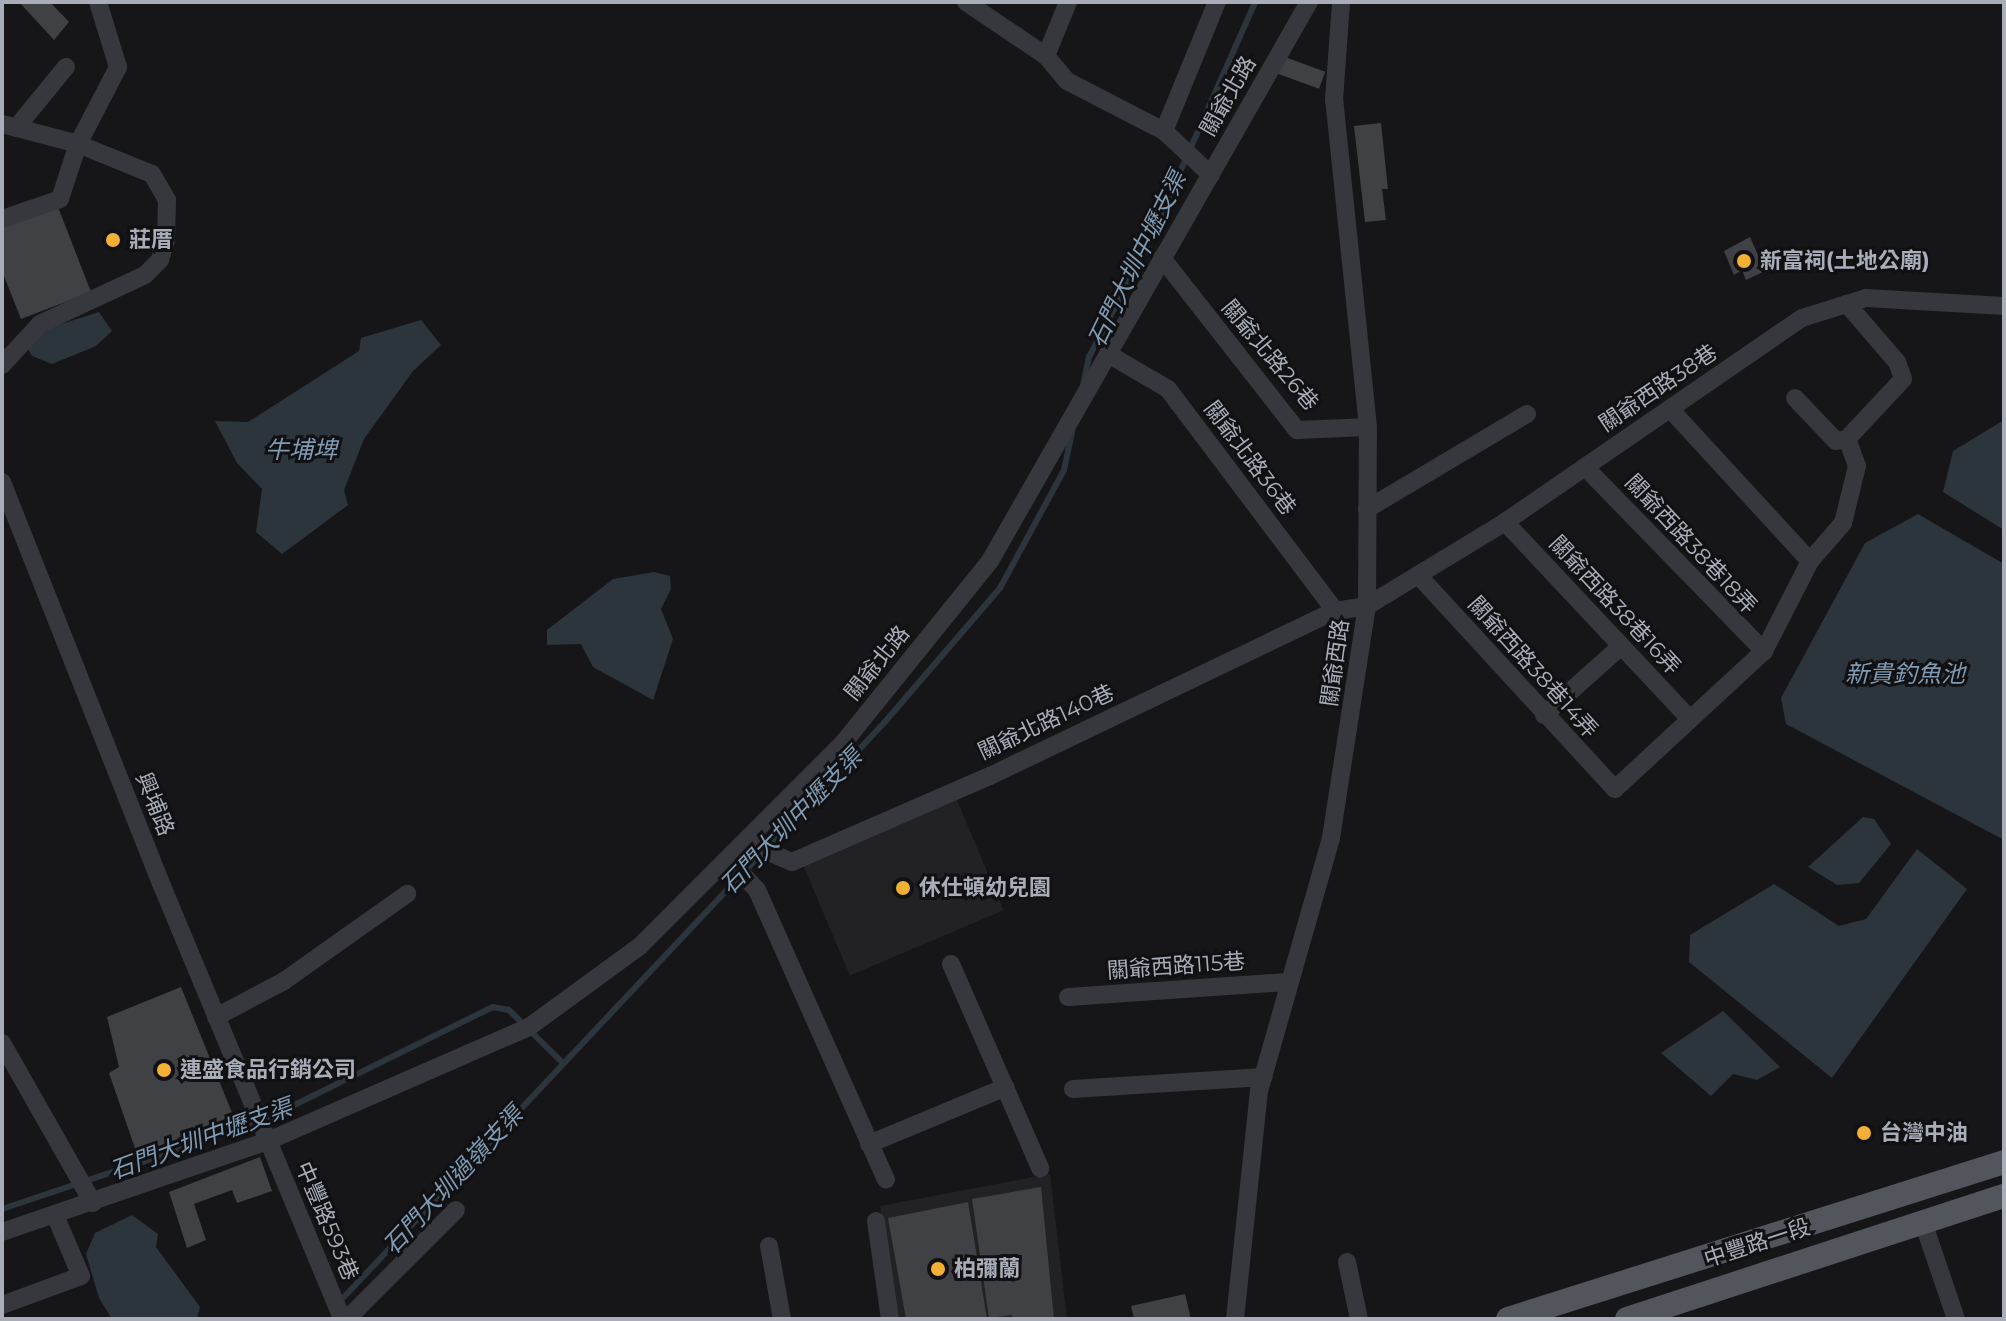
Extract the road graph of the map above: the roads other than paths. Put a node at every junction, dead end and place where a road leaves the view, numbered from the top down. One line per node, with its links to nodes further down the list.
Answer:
1 (98, 2): 11 (street)
2 (966, 2): 7 (street)
3 (1068, 2): 7 (street)
4 (1309, 2): 12 (street, 關爺北路)
5 (1341, 2): 22 (street, 關爺西路)
6 (1210, 4): 10 (street)
7 (1046, 56): 10 (street)
8 (66, 67): 9 (street)
9 (9, 126): 11 (street)
10 (1164, 131): 12 (street)
11 (78, 144): 13 (street); 18 (street)
12 (1211, 175): 14 (street, 關爺北路)
13 (2, 219)
14 (1162, 258): 17 (street, 關爺北路); 22 (street, 關爺北路26巷)
15 (1847, 304): 16 (street, 關爺西路38巷); 20 (street, 關爺西路38巷); 23 (street)
16 (2004, 306)
17 (1108, 354): 31 (street, 關爺北路36巷); 36 (street, 關爺北路)
18 (2, 365)
19 (1795, 398): 23 (street)
20 (1671, 410): 24 (street, 關爺西路38巷); 28 (street)
21 (1527, 414): 26 (street)
22 (1368, 427): 26 (street, 關爺西路)
23 (1847, 439): 28 (street)
24 (1585, 467): 27 (street, 關爺西路38巷); 33 (street, 關爺西路38巷18弄)
25 (2, 482): 42 (street, 興埔路)
26 (1367, 509): 30 (street, 關爺西路)
27 (1505, 522): 29 (street, 關爺西路38巷); 32 (street, 關爺西路38巷16弄)
28 (1810, 561): 33 (street)
29 (1418, 575): 30 (street, 關爺西路38巷); 34 (street, 關爺西路38巷14弄)
30 (1367, 606): 31 (street, 關爺北路140巷); 40 (street, 關爺西路)
31 (1335, 611): 36 (street, 關爺北路140巷)
32 (1620, 647): 34 (street); 35 (street, 關爺西路38巷16弄)
33 (1764, 651): 35 (street)
34 (1544, 715): 35 (street, 關爺西路38巷14弄)
35 (1690, 719)
36 (745, 842): 37 (street, 關爺北路)
37 (728, 859): 47 (street, 關爺北路); 48 (street)
38 (407, 894): 42 (street)
39 (951, 964): 45 (street)
40 (1288, 982): 41 (street, 關爺西路115巷); 44 (street, 關爺西路)
41 (1068, 997)
42 (216, 1017): 47 (street, 興埔路)
43 (2, 1043): 53 (street)
44 (1264, 1077): 46 (street); 67 (street, 關爺西路)
45 (1006, 1087): 48 (street); 50 (street)
46 (1073, 1089)
47 (268, 1141): 53 (street, 關爺北路); 64 (street, 中豐路593巷)
48 (869, 1144): 51 (street)
49 (2004, 1162): 69 (main road, 中豐路一段)
50 (1040, 1168)
51 (886, 1180)
52 (2004, 1196): 57 (main road, 中豐路一段)
53 (93, 1203): 55 (street, 關爺北路)
54 (456, 1210): 64 (street)
55 (55, 1215): 58 (street, 關爺北路); 61 (street)
56 (876, 1221): 66 (street)
57 (1923, 1222): 70 (main road, 中豐路一段); 71 (street)
58 (2, 1232)
59 (769, 1246): 65 (street)
60 (1347, 1262): 68 (street)
61 (2, 1305)
62 (2, 1312): 63 (street)
63 (4, 1319)
64 (344, 1319)
65 (782, 1319)
66 (890, 1319)
67 (1235, 1319)
68 (1359, 1319)
69 (1508, 1319)
70 (1627, 1319)
71 (1956, 1319)

